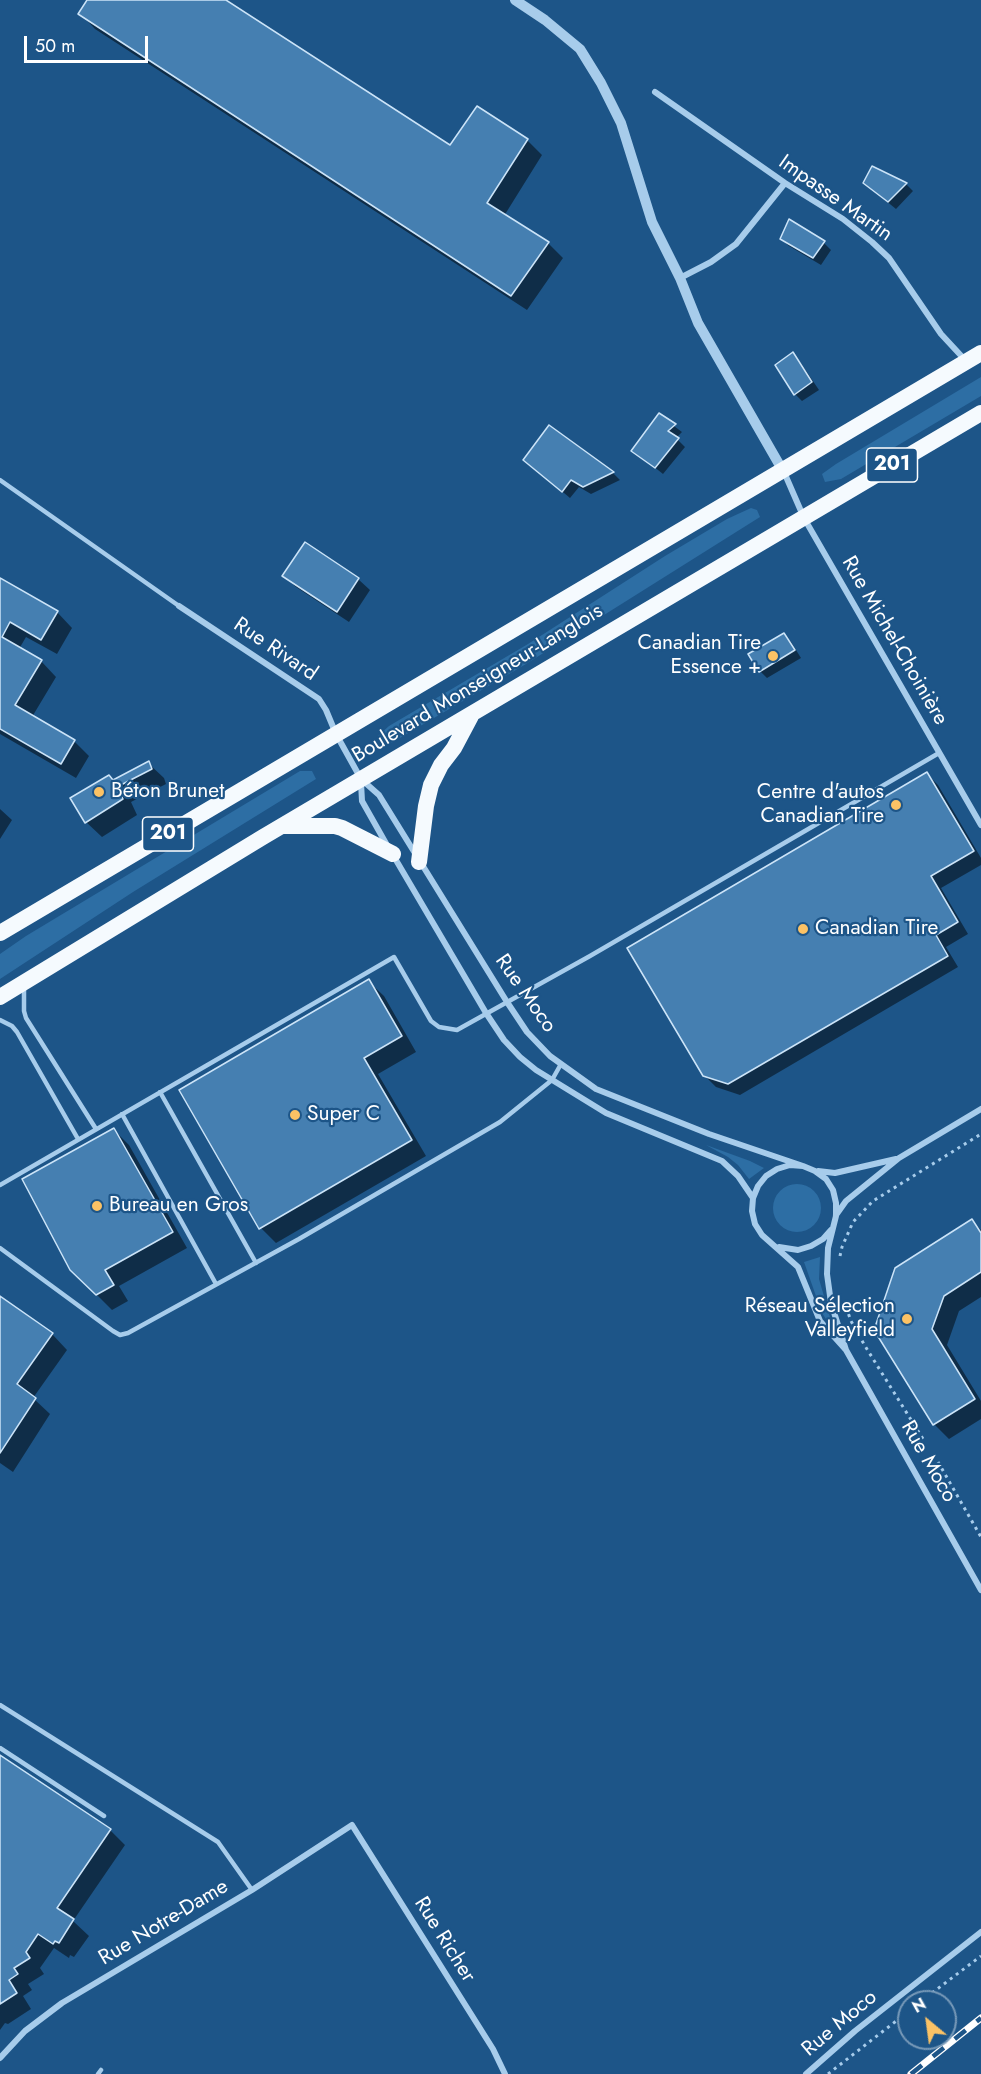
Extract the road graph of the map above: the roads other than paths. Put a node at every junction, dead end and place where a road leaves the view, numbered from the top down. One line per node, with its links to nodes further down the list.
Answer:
1 (515, 0): 4 (street)
2 (655, 92): 3 (street, Impasse Martin)
3 (785, 183): 4 (street); 5 (street, Impasse Martin)
4 (680, 278): 7 (street)
5 (974, 357): 7 (highway, Boulevard Monseigneur-Langlois / 201)
6 (981, 413): 9 (highway, Boulevard Monseigneur-Langlois / 201)
7 (783, 471): 9 (street, Rue Michel-Choinière); 12 (highway, Boulevard Monseigneur-Langlois / 201)
8 (0, 480): 10 (lane)
9 (804, 518): 11 (highway, Boulevard Monseigneur-Langlois / 201); 13 (street, Rue Michel-Choinière)
10 (179, 606): 12 (street, Rue Rivard)
11 (472, 714): 14 (highway, Boulevard Monseigneur-Langlois / 201); 18 (highway)
12 (336, 734): 14 (street, Rue Moco); 19 (highway, Boulevard Monseigneur-Langlois / 201)
13 (939, 753): 15 (street, Rue Michel-Choinière); 22 (lane)
14 (361, 779): 16 (highway, Boulevard Monseigneur-Langlois / 201); 17 (street, Rue Moco); 18 (street, Rue Moco)
15 (981, 825)
16 (281, 826): 17 (highway); 20 (highway, Boulevard Monseigneur-Langlois / 201)
17 (393, 854): 23 (street, Rue Moco)
18 (419, 862): 22 (street, Rue Moco)
19 (0, 933)
20 (24, 981): 21 (highway, Boulevard Monseigneur-Langlois / 201); 30 (lane)
21 (0, 997)
22 (507, 1002): 23 (lane); 25 (street, Rue Moco)
23 (486, 1013): 26 (street, Rue Moco); 27 (lane)
24 (0, 1020): 31 (lane)
25 (561, 1064): 26 (lane); 33 (street, Rue Moco)
26 (552, 1080): 36 (street, Rue Moco); 41 (lane)
27 (160, 1092): 29 (lane); 41 (lane)
28 (981, 1109): 32 (street)
29 (122, 1114): 30 (lane); 42 (lane)
30 (96, 1129): 31 (lane)
31 (78, 1139): 35 (lane)
32 (899, 1158): 34 (street); 37 (street)
33 (803, 1166): 34 (street, Rue Moco); 36 (street)
34 (815, 1171): 37 (street, Rue Moco)
35 (0, 1185)
36 (753, 1198): 39 (street, Rue Moco)
37 (836, 1216): 38 (street, Rue Moco)
38 (831, 1229): 39 (street); 43 (street, Rue Moco)
39 (771, 1243): 43 (street, Rue Moco)
40 (0, 1248): 42 (lane)
41 (256, 1263): 42 (lane)
42 (216, 1284)
43 (846, 1350): 44 (street, Rue Moco)
44 (981, 1590)
45 (0, 1705): 49 (lane)
46 (0, 1748): 47 (lane)
47 (104, 1816)
48 (352, 1825): 49 (street, Rue Notre-Dame); 52 (street, Rue Richer)
49 (252, 1890): 51 (street, Rue Notre-Dame)
50 (981, 1932): 53 (street, Rue Moco)
51 (0, 2058)
52 (506, 2074)
53 (806, 2074)

